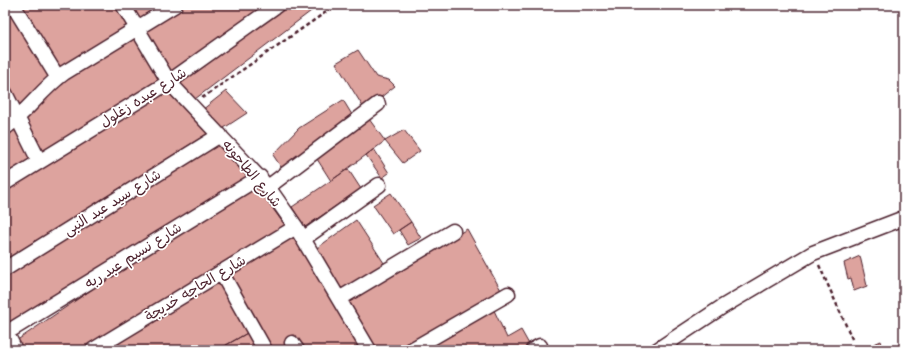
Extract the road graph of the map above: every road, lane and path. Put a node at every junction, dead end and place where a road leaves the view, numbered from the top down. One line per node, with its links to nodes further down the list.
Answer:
1 (13, 5): 7 (street)
2 (123, 5): 6 (street, شارع الطاحونه)
3 (174, 5): 6 (street)
4 (277, 5): 8 (street, شارع عبده زغلول)
5 (336, 5): 11 (path)
6 (136, 28): 7 (street); 8 (street, شارع الطاحونه)
7 (58, 78): 12 (street)
8 (169, 82): 11 (street, شارع الطاحونه); 15 (street, شارع عبده زغلول)
9 (5, 93): 12 (street)
10 (378, 104): 16 (street, شارع نسيم عبد ربه)
11 (192, 106): 14 (street, شارع الطاحونه)
12 (17, 119): 13 (street); 15 (street)
13 (5, 128)
14 (220, 135): 16 (street, شارع الطاحونه); 23 (street, شارع سيد عبد النبى)
15 (39, 161): 17 (street, شارع عبده زغلول)
16 (264, 182): 21 (street, شارع الطاحونه); 27 (street, شارع نسيم عبد ربه)
17 (5, 183)
18 (379, 185): 21 (street, شارع الحاجه خديجة)
19 (904, 218): 22 (street)
20 (453, 231): 26 (street)
21 (300, 233): 24 (street, شارع الحاجه خديجة); 26 (street, شارع الطاحونه)
22 (813, 253): 28 (path); 34 (street)
23 (5, 269)
24 (221, 272): 30 (street, شارع الحاجه خديجة); 31 (street)
25 (508, 294): 33 (street)
26 (339, 299): 32 (street, شارع الطاحونه)
27 (6, 331): 29 (street)
28 (853, 341)
29 (15, 350)
30 (93, 350)
31 (264, 350)
32 (369, 350)
33 (411, 350)
34 (657, 350)

